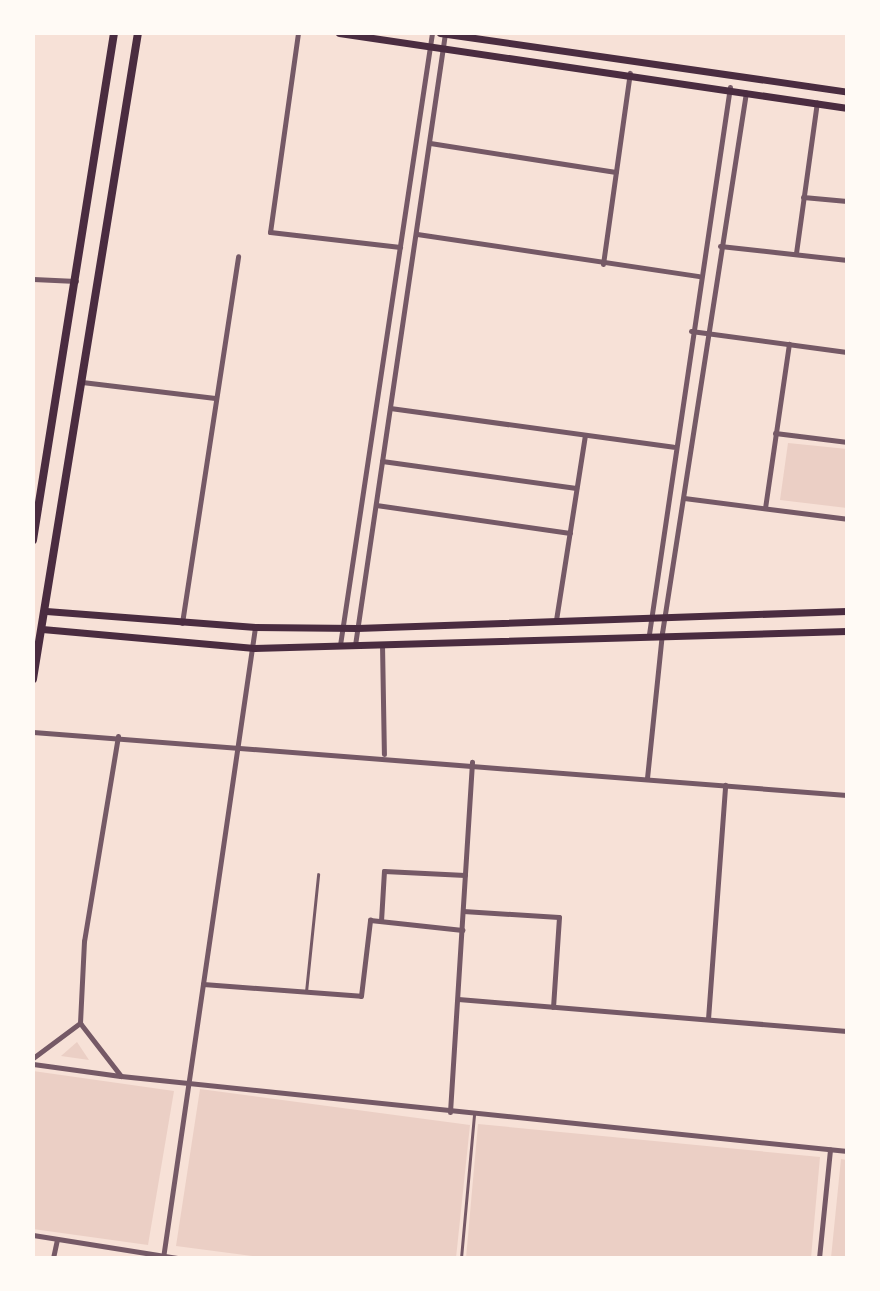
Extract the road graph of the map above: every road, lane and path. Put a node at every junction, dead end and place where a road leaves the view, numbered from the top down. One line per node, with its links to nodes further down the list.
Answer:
1 (114, 33): 28 (main road)
2 (138, 33): 33 (main road)
3 (298, 33): 21 (street)
4 (339, 33): 7 (main road)
5 (432, 33): 7 (street)
6 (443, 33): 8 (street); 12 (main road)
7 (430, 46): 8 (main road); 21 (street)
8 (443, 48): 9 (main road); 15 (street)
9 (630, 73): 10 (main road); 16 (street)
10 (730, 88): 11 (main road); 26 (street)
11 (746, 92): 13 (main road); 20 (street)
12 (847, 92)
13 (817, 102): 14 (main road); 17 (street)
14 (847, 108)
15 (430, 143): 16 (street); 19 (street)
16 (616, 172): 25 (street)
17 (803, 197): 18 (street); 22 (street)
18 (847, 201)
19 (417, 234): 25 (street); 35 (street)
20 (720, 246): 22 (street); 30 (street)
21 (400, 247): 54 (street)
22 (796, 253): 24 (street)
23 (239, 256): 34 (street)
24 (847, 260)
25 (603, 264): 26 (street)
26 (699, 276): 29 (street)
27 (33, 279): 28 (street)
28 (76, 281): 47 (main road)
29 (691, 331): 30 (street); 39 (street)
30 (707, 333): 31 (street); 42 (street)
31 (789, 344): 32 (street); 36 (street)
32 (847, 352)
33 (82, 382): 34 (street); 48 (main road)
34 (215, 398): 53 (street)
35 (390, 408): 37 (street); 40 (street)
36 (775, 433): 38 (street); 44 (street)
37 (585, 435): 39 (street); 41 (street)
38 (847, 442)
39 (673, 447): 51 (street)
40 (382, 461): 41 (street); 43 (street)
41 (576, 488): 46 (street)
42 (684, 498): 44 (street); 50 (street)
43 (376, 505): 46 (street); 56 (street)
44 (765, 508): 45 (street)
45 (847, 519)
46 (570, 533): 52 (street)
47 (33, 540)
48 (46, 611): 53 (main road); 57 (main road)
49 (847, 611): 50 (main road)
50 (665, 615): 51 (main road); 59 (street)
51 (648, 616): 52 (main road); 60 (street)
52 (556, 620): 56 (main road)
53 (182, 623): 55 (main road)
54 (342, 627): 55 (main road); 56 (main road); 62 (street)
55 (255, 628): 64 (street)
56 (357, 628): 63 (street)
57 (42, 629): 64 (main road); 65 (main road)
58 (847, 631): 59 (main road)
59 (662, 633): 60 (main road); 71 (street)
60 (649, 634): 61 (main road)
61 (382, 643): 63 (main road); 69 (street)
62 (340, 645): 63 (main road); 64 (main road)
63 (355, 645)
64 (254, 648): 68 (street)
65 (33, 679)
66 (33, 732): 67 (street)
67 (118, 736): 68 (street); 84 (street)
68 (242, 745): 69 (street); 79 (street)
69 (384, 754): 70 (street)
70 (472, 762): 71 (street); 75 (street)
71 (647, 778): 72 (street)
72 (725, 785): 73 (street); 83 (street)
73 (847, 795)
74 (318, 875): 80 (lane)
75 (465, 875): 76 (street); 77 (street)
76 (463, 911): 78 (street); 82 (street)
77 (381, 921): 78 (street); 80 (street)
78 (462, 930): 81 (street)
79 (203, 984): 80 (street); 89 (street)
80 (306, 992)
81 (458, 999): 82 (street); 90 (street)
82 (553, 1007): 83 (street)
83 (708, 1019): 85 (street)
84 (80, 1023): 86 (street); 88 (street)
85 (847, 1031)
86 (33, 1058)
87 (33, 1064): 88 (street)
88 (121, 1076): 89 (street)
89 (190, 1084): 90 (street); 96 (street)
90 (450, 1112): 91 (street)
91 (474, 1115): 92 (street); 99 (lane)
92 (830, 1150): 93 (street); 100 (street)
93 (847, 1151)
94 (33, 1234): 95 (street)
95 (57, 1239): 96 (street); 97 (street)
96 (163, 1257): 98 (street)
97 (53, 1258)
98 (177, 1258)
99 (461, 1258)
100 (819, 1258)

